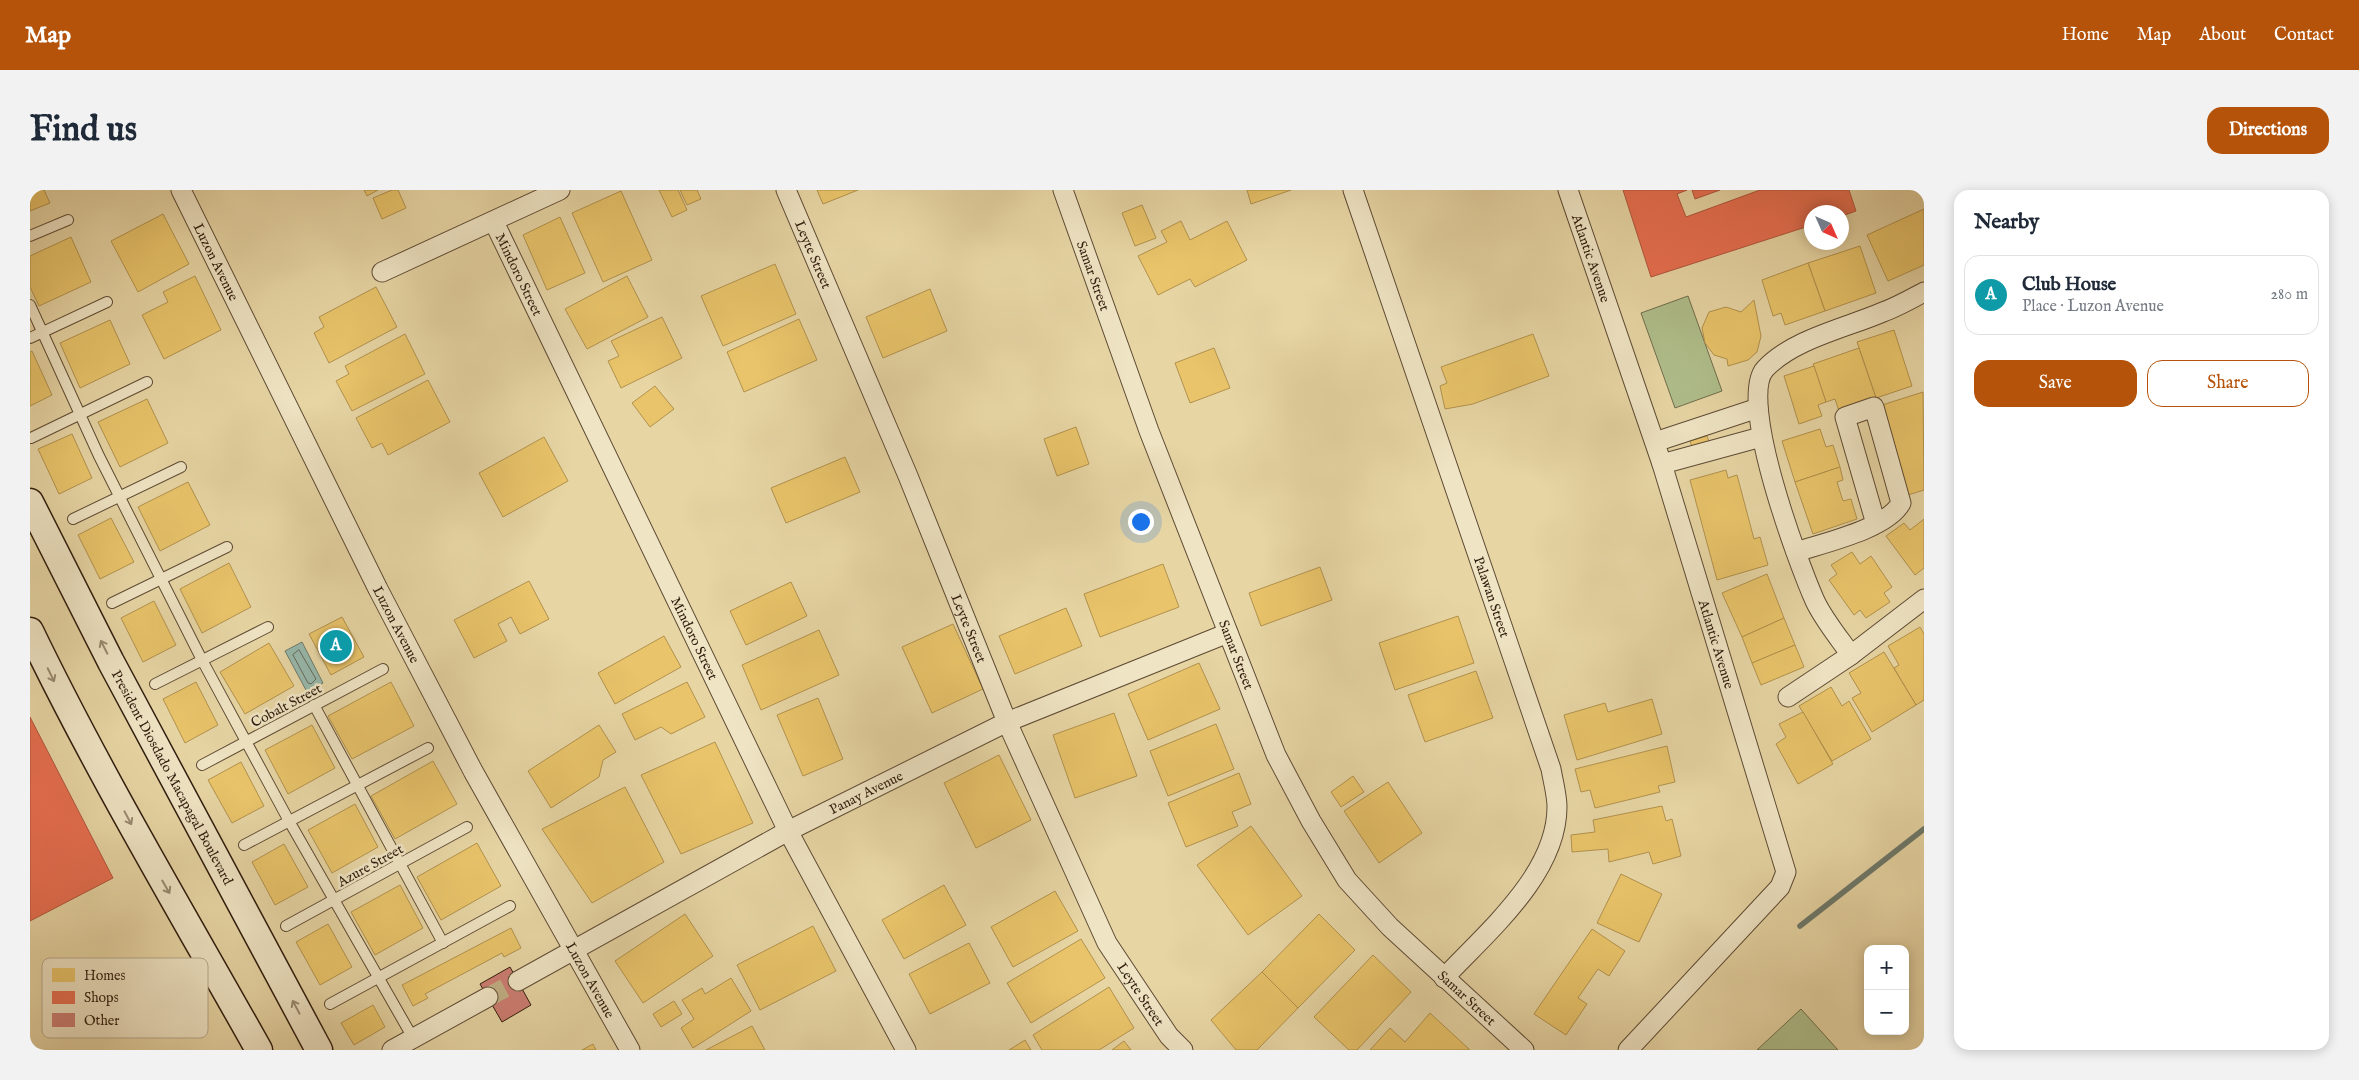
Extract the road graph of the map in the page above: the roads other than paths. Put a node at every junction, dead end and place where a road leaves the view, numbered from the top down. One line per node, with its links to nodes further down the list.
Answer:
1 (181, 190): 56 (street, Luzon Avenue)
2 (560, 190): 8 (street)
3 (786, 190): 42 (street, Leyte Street)
4 (1062, 190): 35 (street, Samar Street)
5 (1353, 190): 60 (street, Palawan Street)
6 (1568, 190): 21 (street, Atlantic Avenue)
7 (68, 220): 9 (lane)
8 (494, 222): 10 (street); 49 (street, Mindoro Street)
9 (30, 236)
10 (382, 272)
11 (1924, 292): 17 (street)
12 (107, 302): 14 (lane)
13 (30, 305): 14 (lane)
14 (42, 333): 15 (lane); 18 (lane)
15 (30, 338)
16 (147, 382): 18 (lane)
17 (1758, 408): 19 (street); 21 (street)
18 (81, 414): 20 (lane); 24 (lane)
19 (1761, 437): 22 (street); 29 (street)
20 (32, 438)
21 (1655, 442): 22 (street, Atlantic Avenue)
22 (1662, 464): 72 (street, Atlantic Avenue)
23 (181, 467): 24 (lane)
24 (120, 496): 26 (lane); 30 (lane)
25 (30, 502): 66 (main road, President Diosdado Macapagal Boulevard, one-way to 25)
26 (73, 519)
27 (1876, 524): 27 (street); 29 (street)
28 (226, 547): 30 (lane)
29 (1796, 552): 36 (street)
30 (160, 579): 32 (lane); 37 (lane)
31 (1924, 599): 36 (street)
32 (112, 603)
33 (268, 627): 37 (lane)
34 (30, 631): 57 (main road, one-way to 57)
35 (1228, 633): 42 (street, Panay Avenue); 60 (street, Samar Street)
36 (1851, 655): 40 (street)
37 (202, 660): 39 (lane); 43 (lane)
38 (383, 669): 41 (lane, Cobalt Street)
39 (155, 684)
40 (1788, 696)
41 (314, 705): 43 (lane, Cobalt Street); 46 (lane)
42 (1007, 722): 49 (street, Panay Avenue); 70 (street, Leyte Street)
43 (246, 741): 45 (lane, Cobalt Street); 47 (lane)
44 (428, 748): 46 (lane)
45 (202, 765)
46 (357, 786): 47 (lane); 51 (lane)
47 (289, 821): 50 (lane); 52 (lane)
48 (467, 827): 51 (lane, Azure Street)
49 (788, 831): 56 (street, Panay Avenue); 69 (street, Mindoro Street)
50 (244, 845)
51 (399, 864): 52 (lane, Azure Street); 55 (lane)
52 (334, 900): 54 (lane, Azure Street); 59 (lane)
53 (510, 906): 55 (lane)
54 (286, 926)
55 (443, 943): 59 (lane)
56 (575, 950): 61 (street, Panay Avenue); 68 (street, Luzon Avenue)
57 (207, 958)
58 (208, 960): 65 (main road, one-way to 65)
59 (379, 978): 63 (lane); 64 (lane)
60 (1444, 978): 71 (street, Samar Street)
61 (518, 981)
62 (488, 997): 64 (street)
63 (330, 1004)
64 (413, 1038): 67 (street)
65 (259, 1050)
66 (319, 1050)
67 (392, 1050)
68 (630, 1050)
69 (906, 1050)
70 (1183, 1050)
71 (1524, 1050)
72 (1628, 1050)

